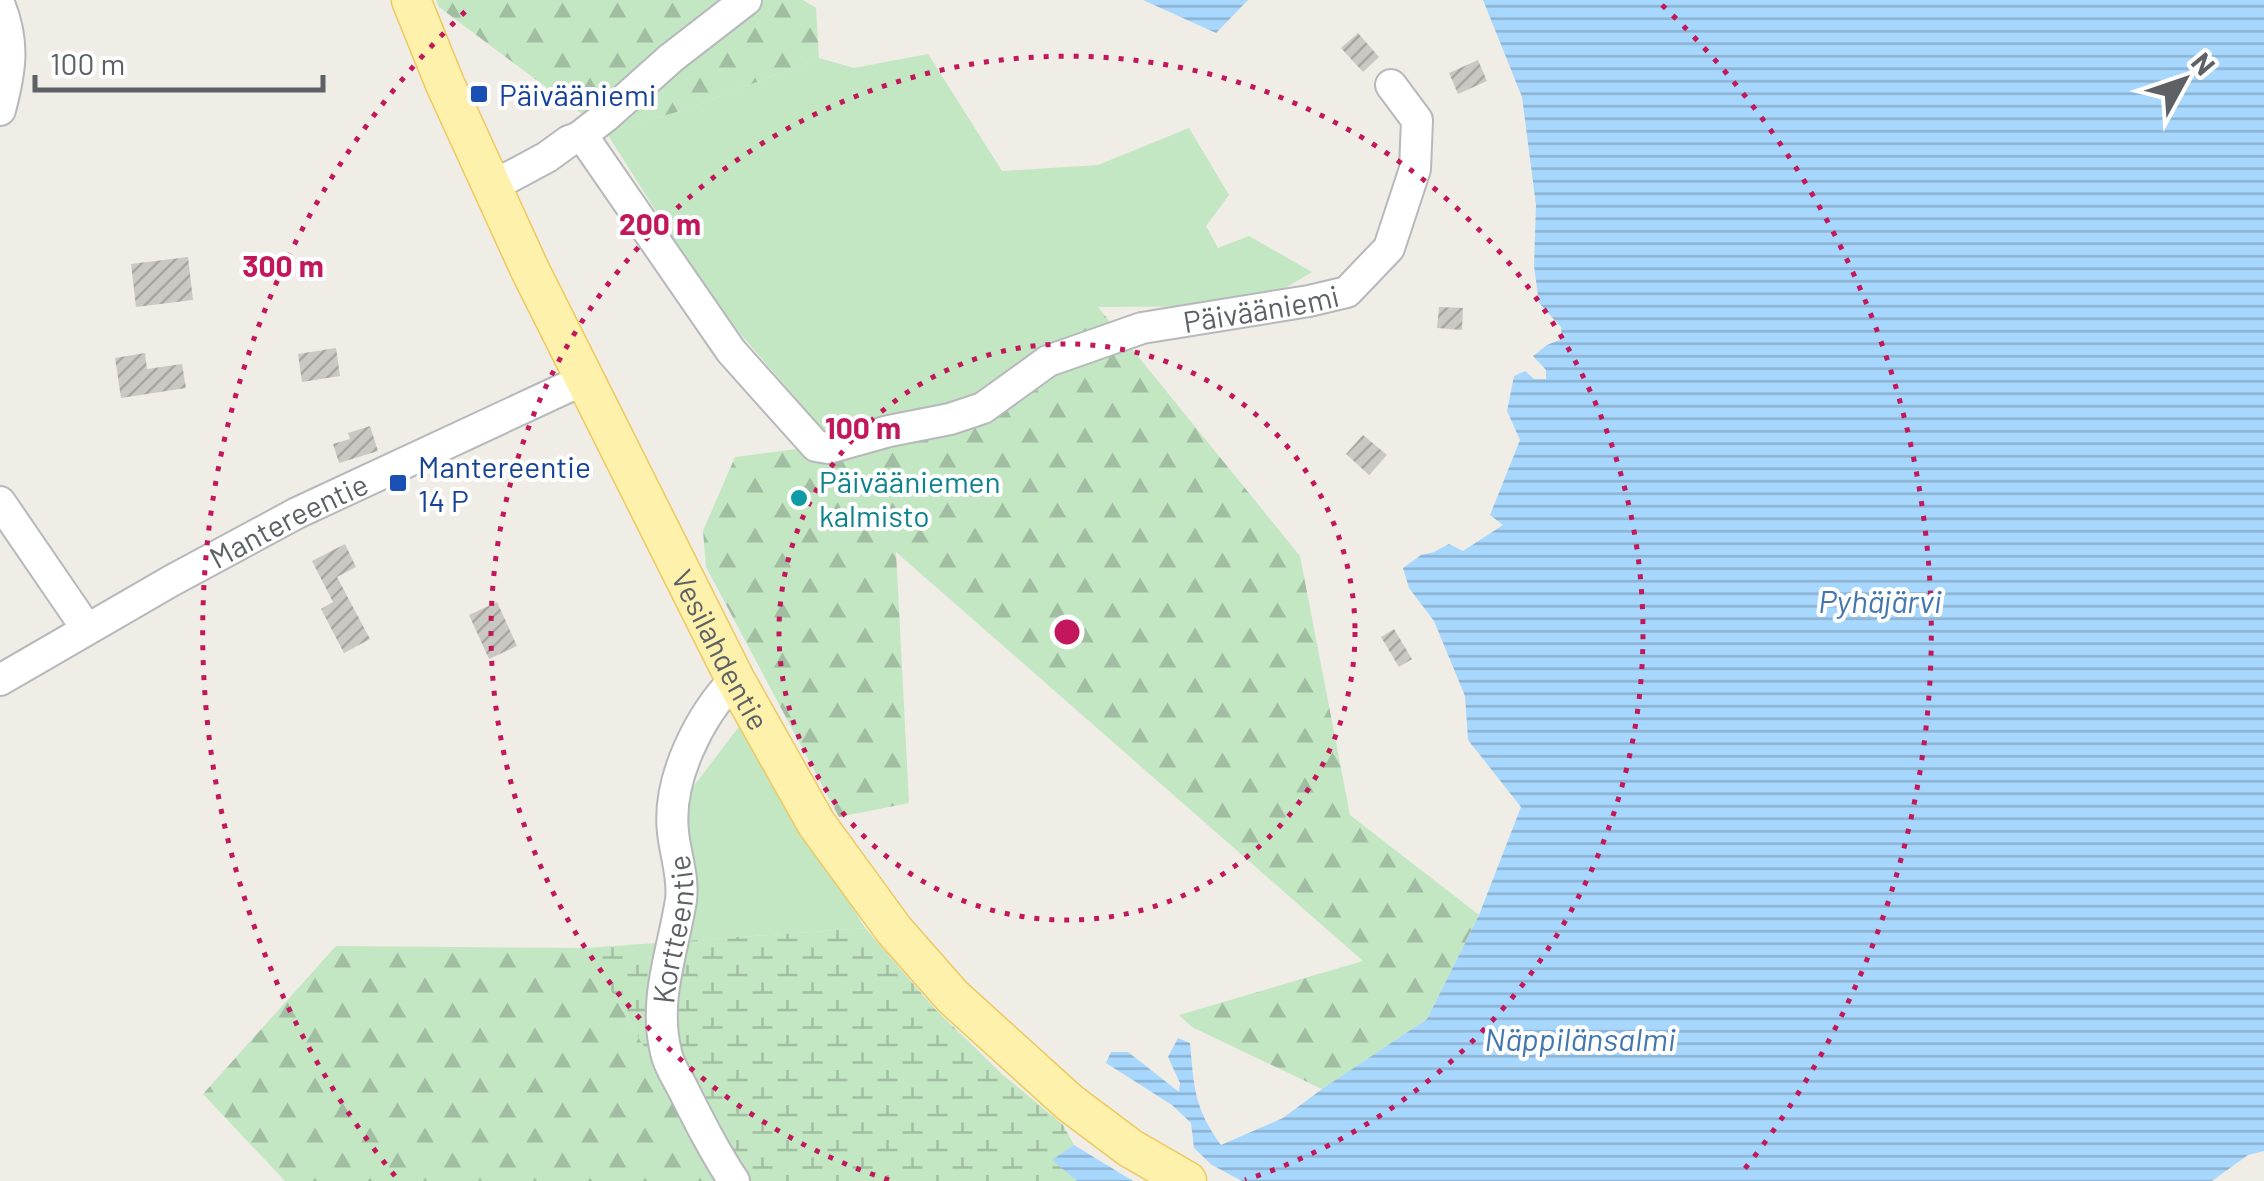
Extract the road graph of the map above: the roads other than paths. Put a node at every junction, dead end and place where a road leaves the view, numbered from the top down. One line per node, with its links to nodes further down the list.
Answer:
1 (411, 0): 7 (main road, Vesilahdentie)
2 (746, 0): 6 (street)
3 (0, 6): 5 (street)
4 (1391, 84): 6 (street, Päivääniemi)
5 (0, 110)
6 (578, 138): 7 (street)
7 (492, 186): 8 (main road, Vesilahdentie)
8 (585, 379): 10 (street, Mantereentie); 11 (main road, Vesilahdentie)
9 (0, 502): 10 (street)
10 (87, 630): 12 (street, Mantereentie)
11 (735, 679): 13 (street, Kortteentie); 14 (main road, Vesilahdentie)
12 (0, 680)
13 (734, 1181)
14 (1187, 1181)

